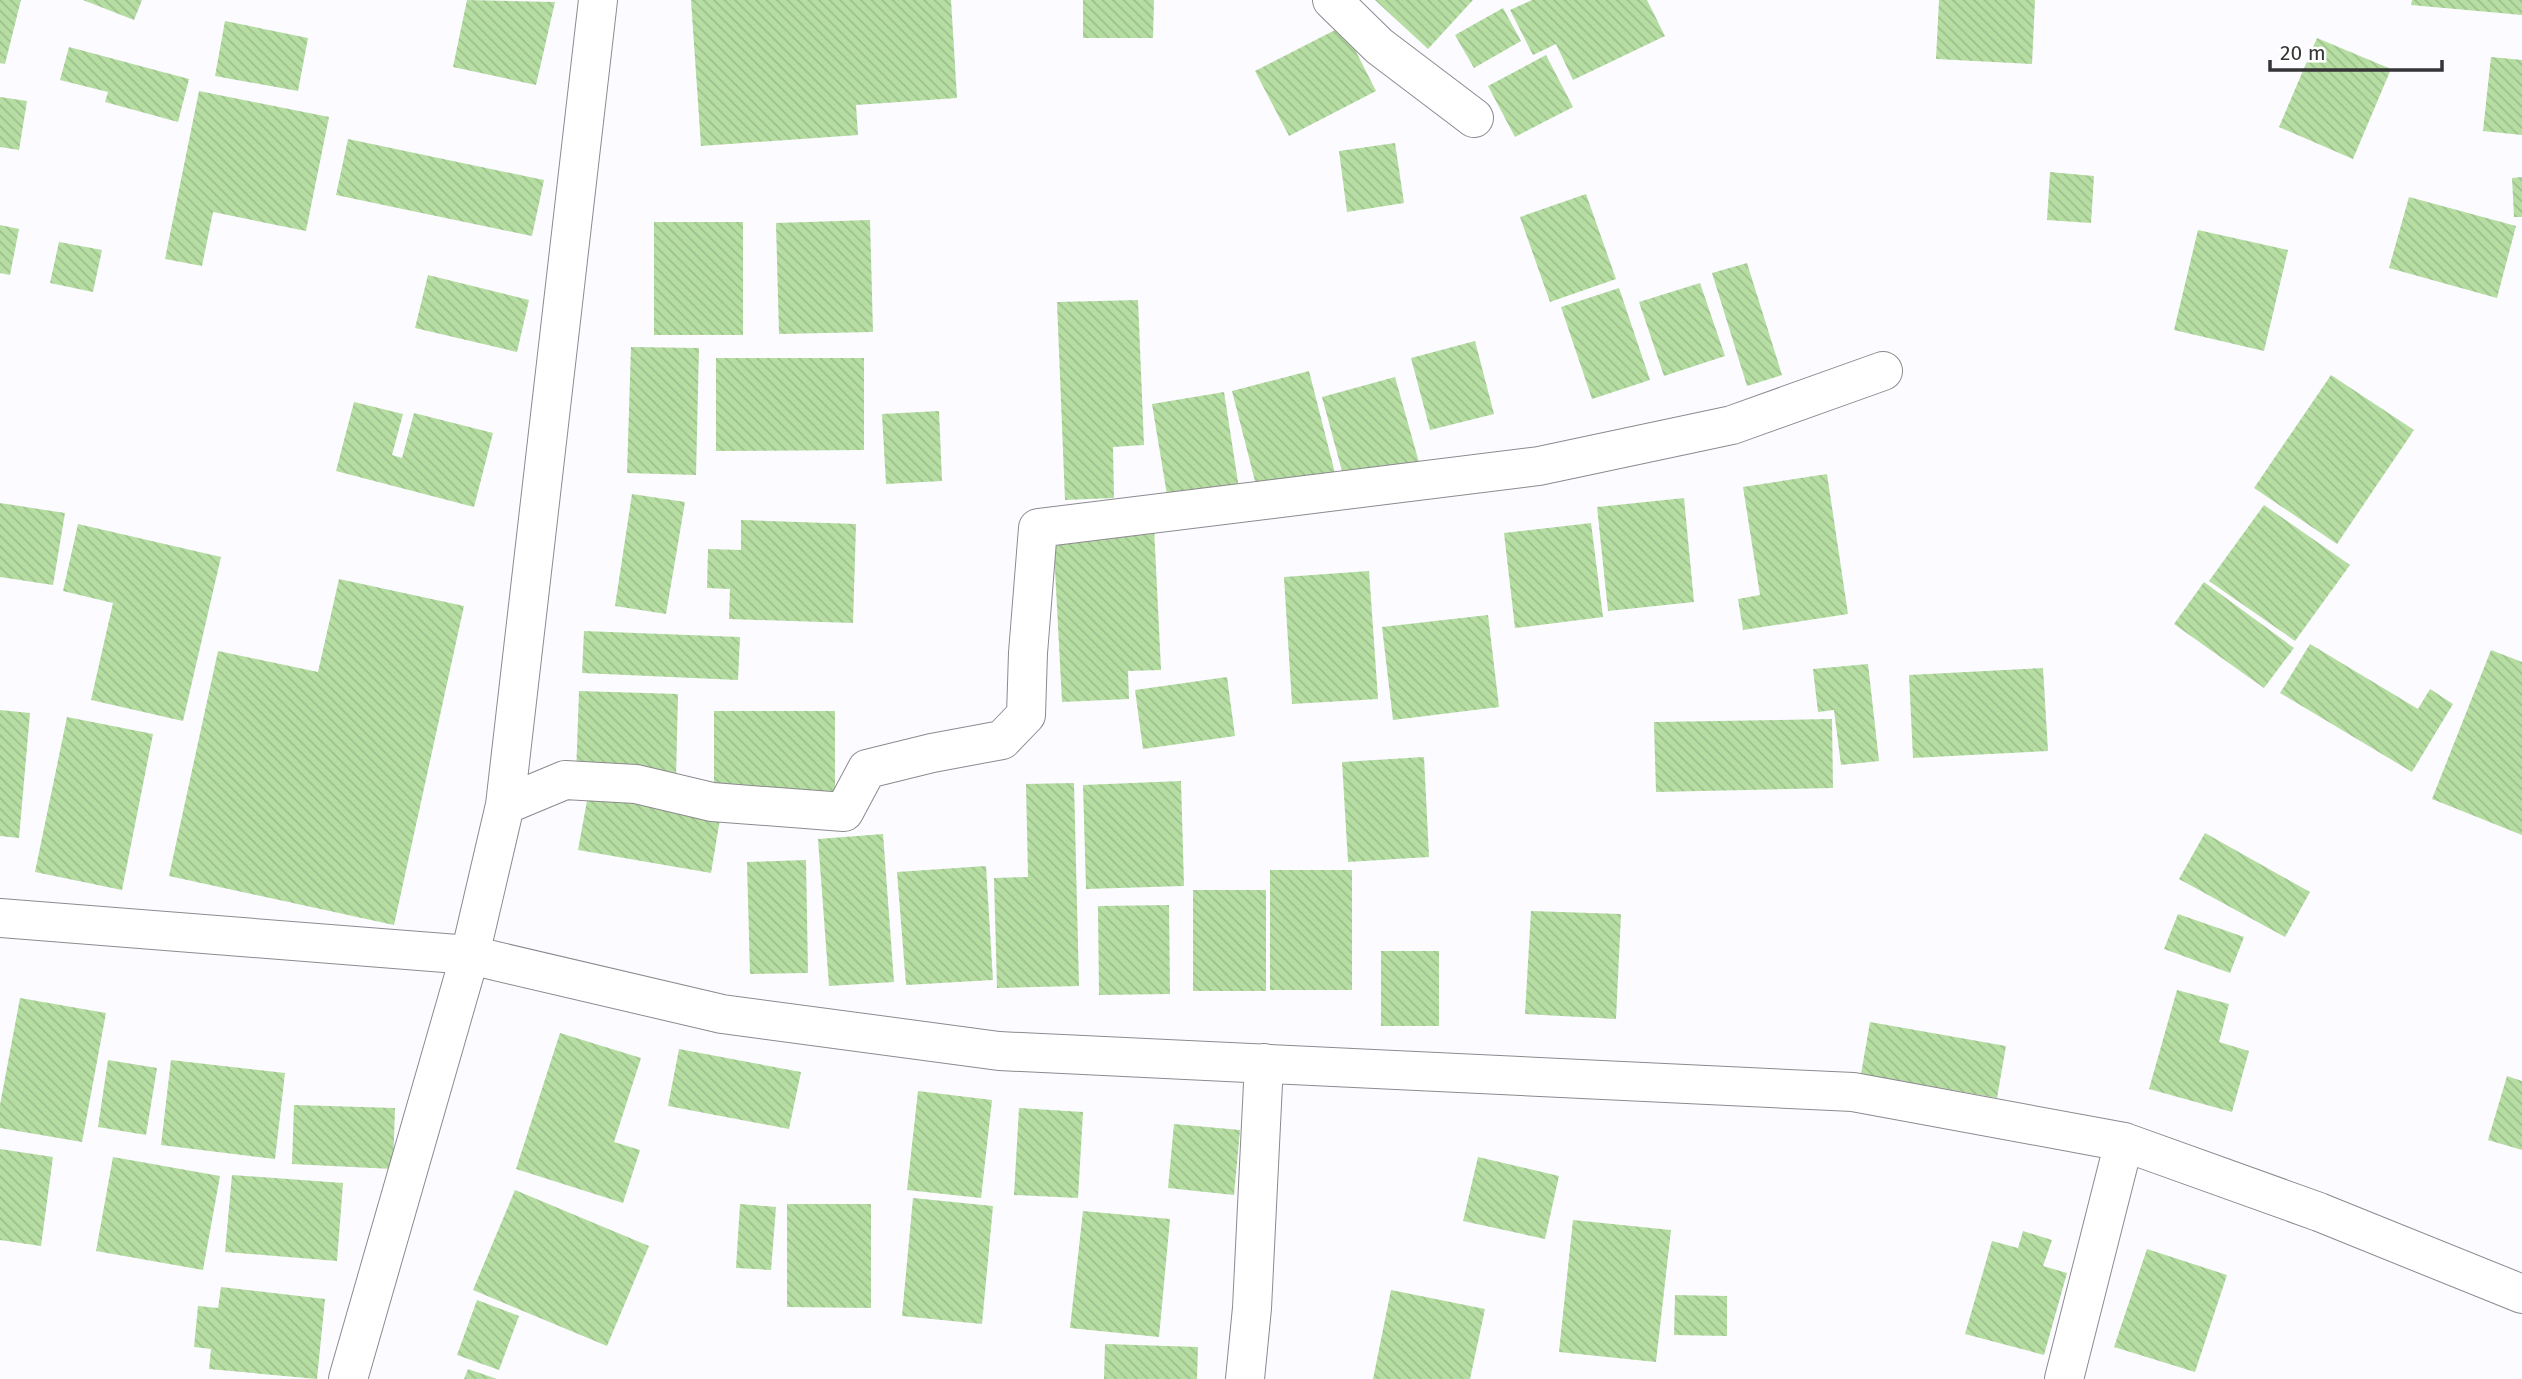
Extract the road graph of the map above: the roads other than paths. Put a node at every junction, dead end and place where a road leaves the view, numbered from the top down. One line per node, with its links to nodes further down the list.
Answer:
1 (598, 0): 5 (street)
2 (1332, 0): 3 (street)
3 (1474, 118)
4 (1883, 372): 5 (street)
5 (505, 805): 7 (street)
6 (0, 918): 7 (street)
7 (470, 955): 8 (street); 11 (street)
8 (1264, 1063): 9 (street); 12 (street)
9 (2124, 1142): 10 (street); 13 (street)
10 (2522, 1294)
11 (348, 1379)
12 (1245, 1379)
13 (2064, 1379)

